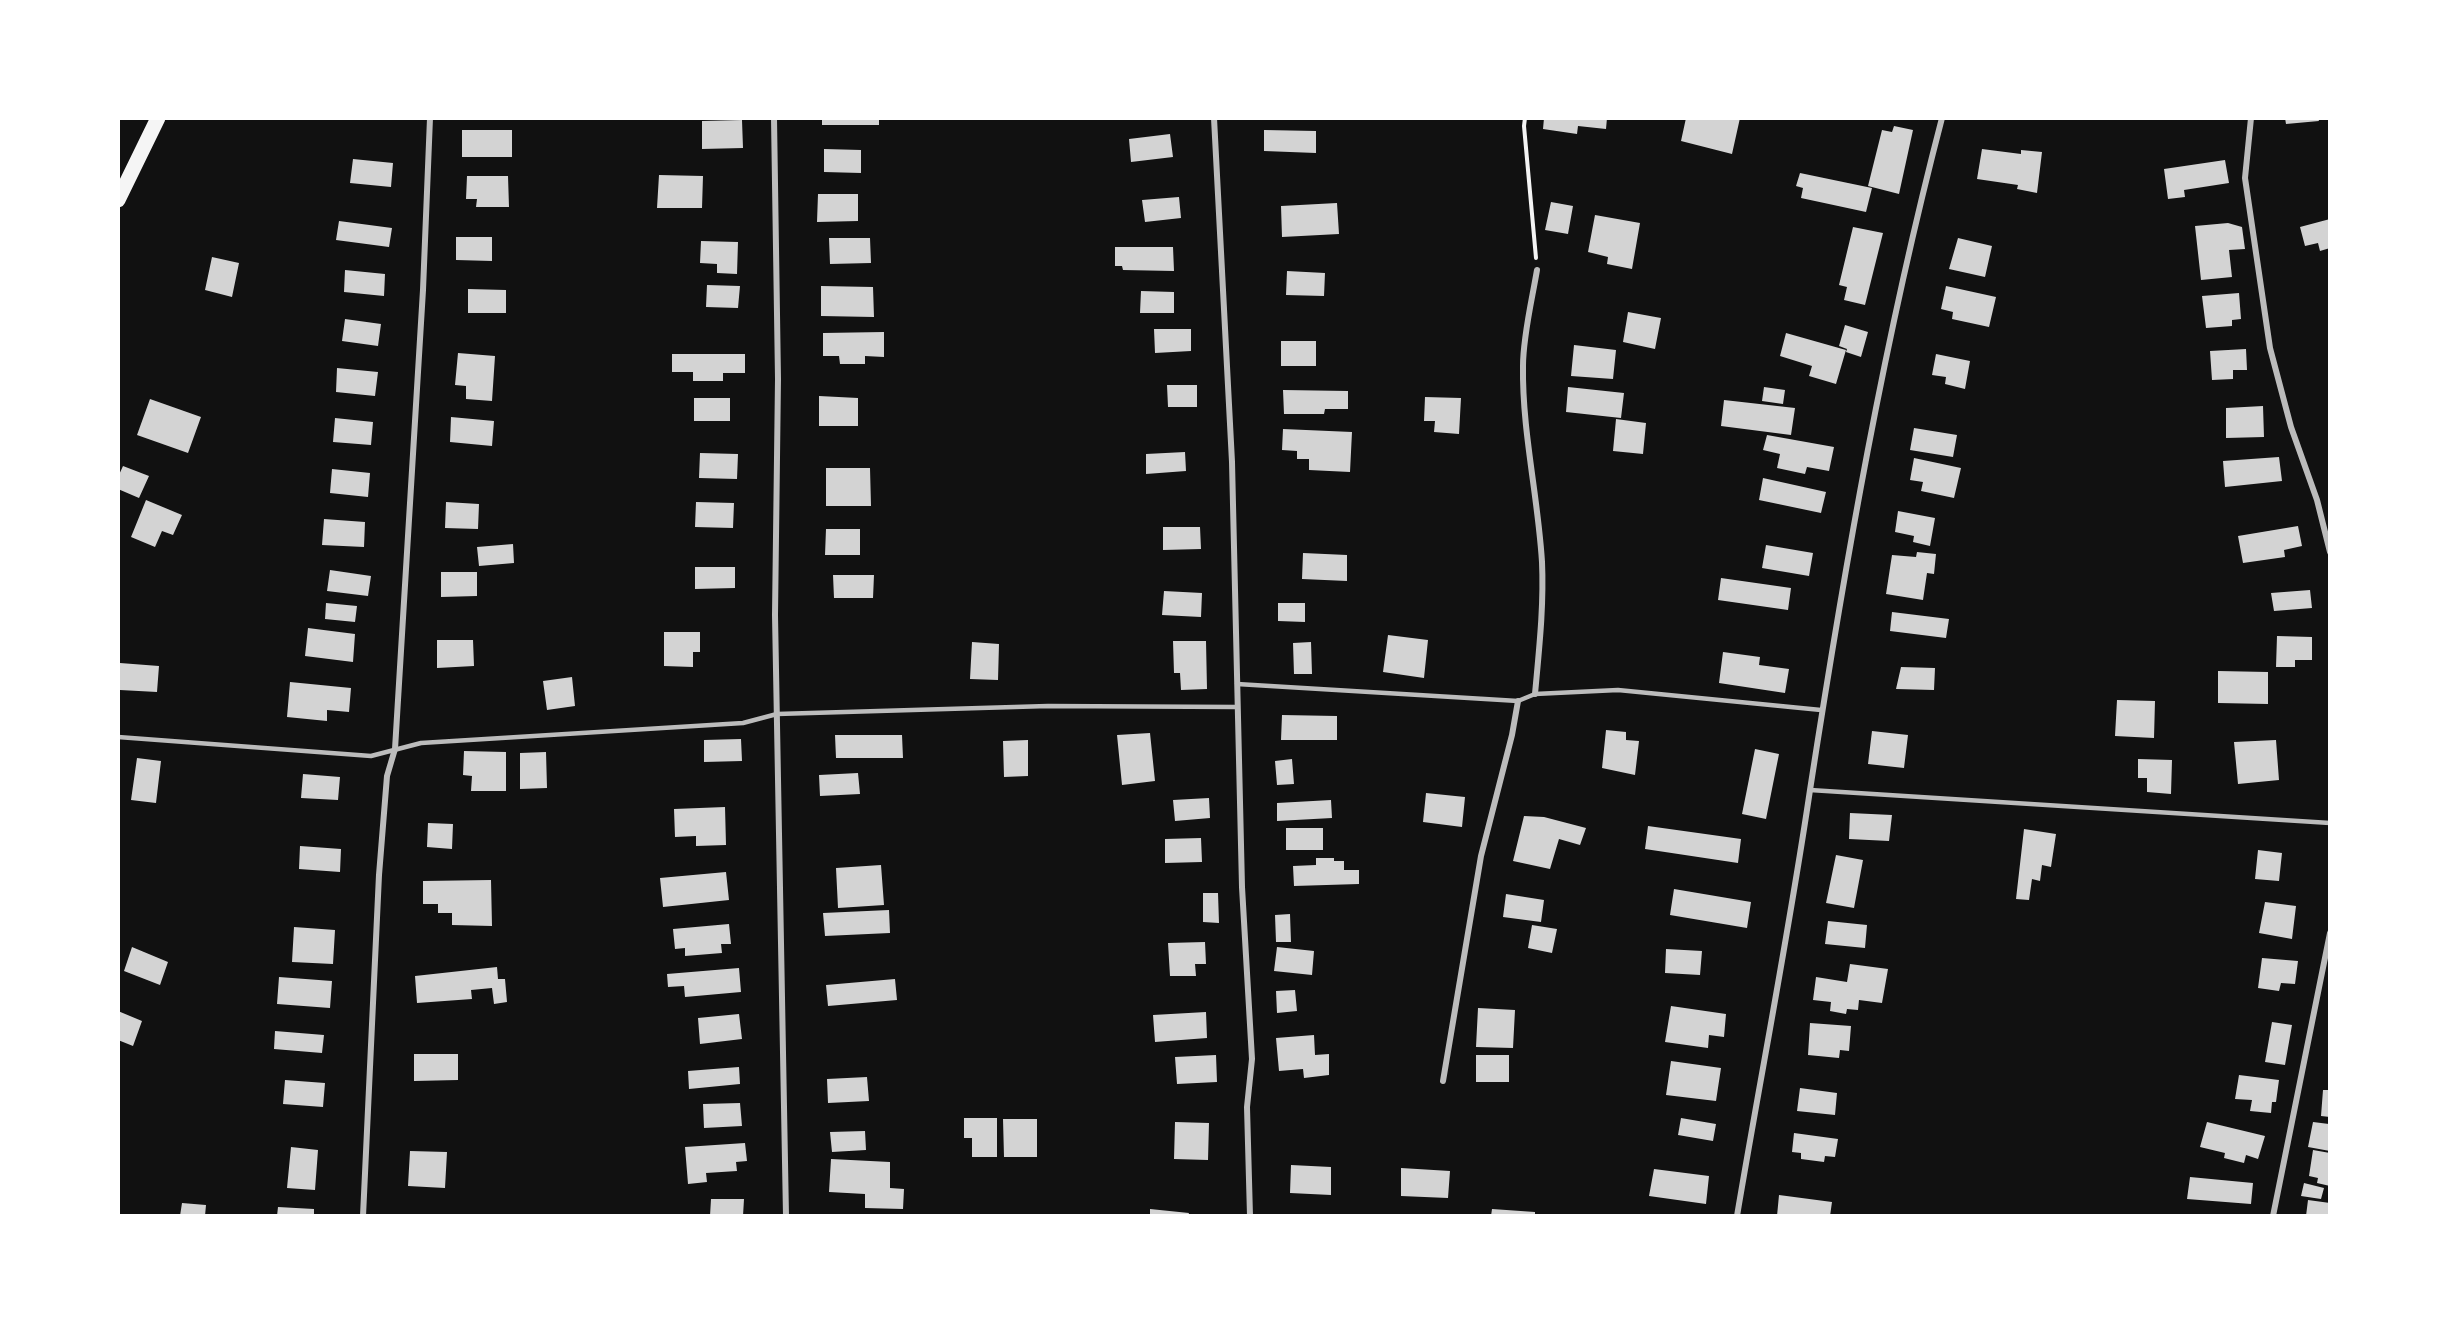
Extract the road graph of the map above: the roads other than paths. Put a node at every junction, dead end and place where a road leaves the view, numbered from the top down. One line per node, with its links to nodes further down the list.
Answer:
1 (158, 118): 7 (main road)
2 (430, 118): 17 (street)
3 (774, 118): 15 (street)
4 (1214, 118): 10 (street)
5 (1942, 118): 14 (street)
6 (2251, 118): 9 (street)
7 (118, 200)
8 (1537, 270): 11 (street)
9 (2330, 552)
10 (1237, 684): 12 (lane); 13 (street)
11 (1535, 694): 12 (lane); 14 (lane)
12 (1518, 701): 21 (street)
13 (1238, 707): 15 (lane); 24 (street)
14 (1821, 710): 18 (street)
15 (777, 714): 17 (lane); 23 (street)
16 (118, 737): 17 (lane)
17 (395, 749): 22 (street)
18 (1810, 790): 19 (lane); 25 (street)
19 (2330, 823)
20 (2330, 933): 26 (street)
21 (1443, 1081)
22 (363, 1215)
23 (786, 1215)
24 (1250, 1215)
25 (1737, 1215)
26 (2273, 1215)

